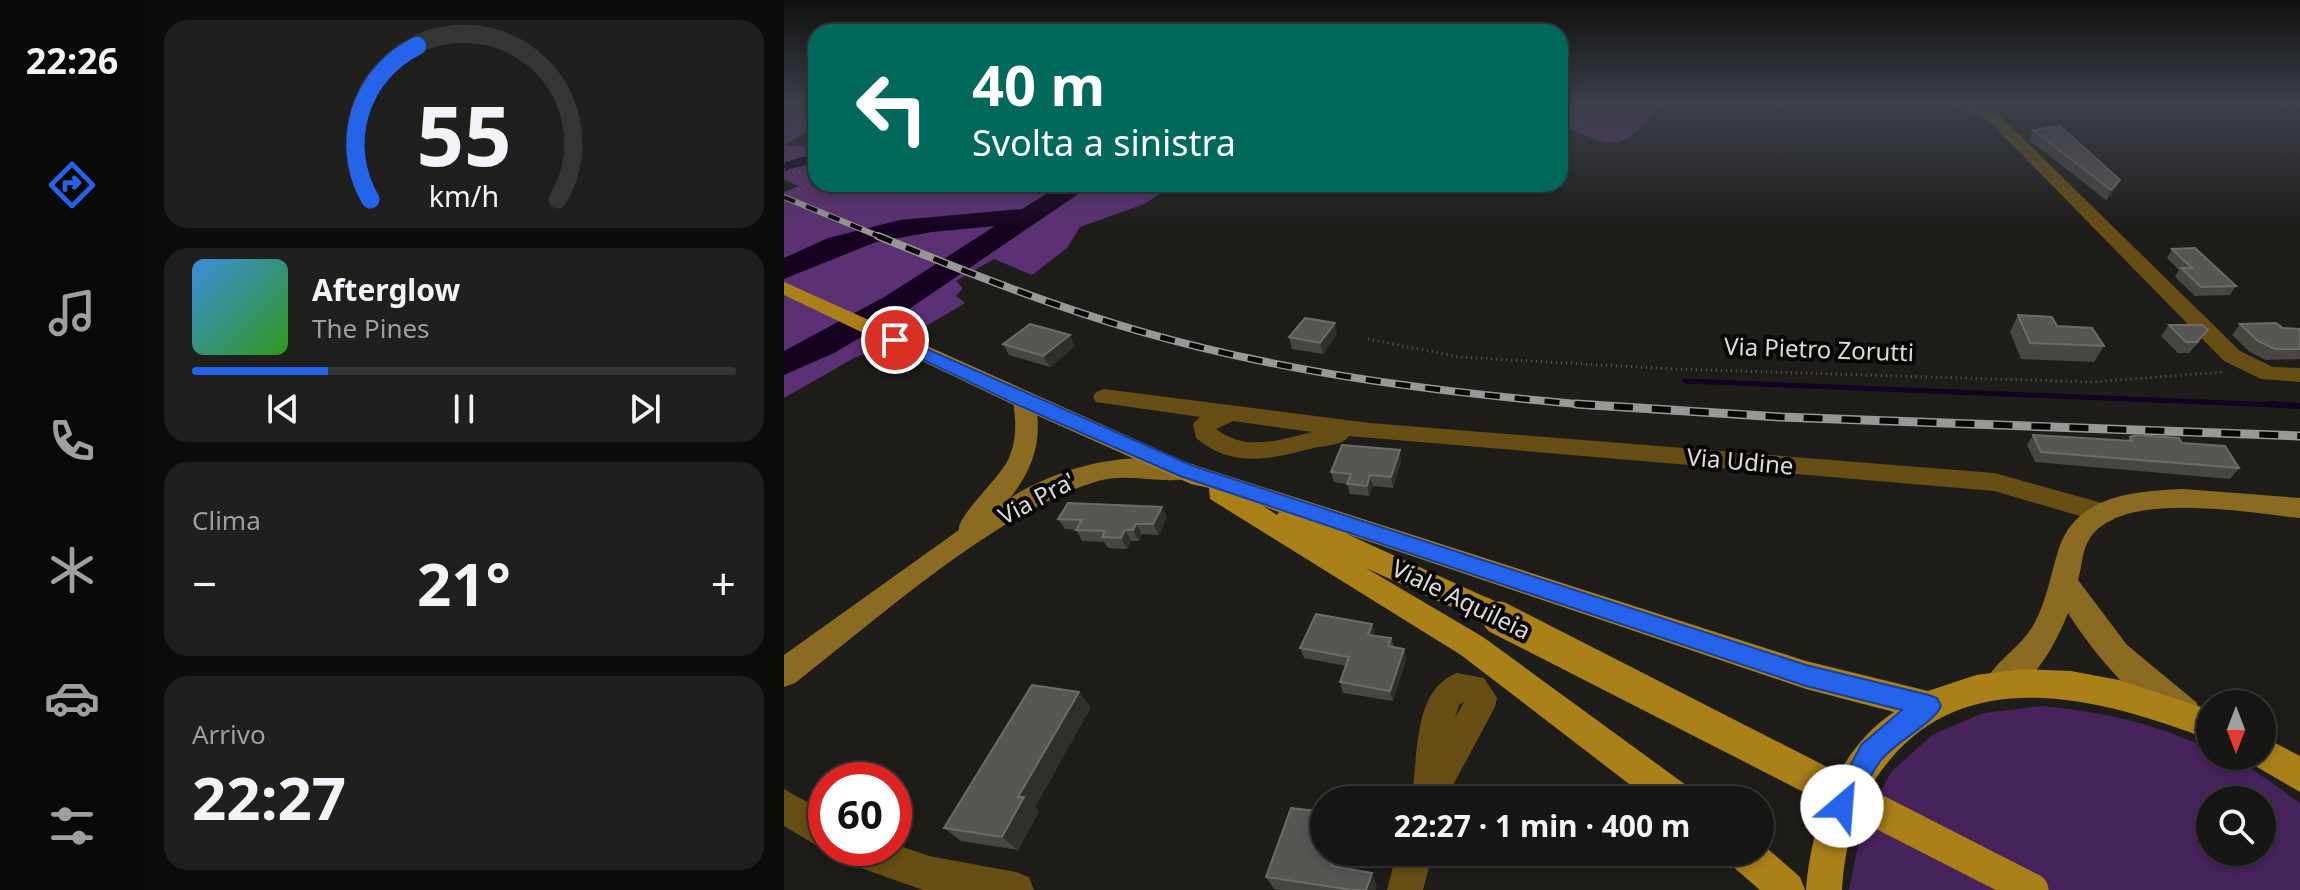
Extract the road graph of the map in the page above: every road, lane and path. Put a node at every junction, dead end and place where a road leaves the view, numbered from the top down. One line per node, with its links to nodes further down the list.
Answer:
1 (2022, 146): 10 (street)
2 (808, 153): 3 (path)
3 (784, 163)
4 (784, 169): 5 (path)
5 (808, 177)
6 (808, 188): 7 (path)
7 (784, 197)
8 (784, 288): 13 (main road, Viale Aquileia)
9 (1368, 339): 10 (path, Via Pietro Zorutti)
10 (2269, 374): 11 (street)
11 (2300, 375)
12 (1104, 397): 14 (street, Via Udine)
13 (1024, 401): 16 (main road, Viale Aquileia); 21 (street, Via Pra')
14 (1226, 415): 15 (street, Via Udine); 15 (street, Via Udine)
15 (1439, 437): 17 (street, Via Udine)
16 (1186, 471): 21 (street, Via Pra'); 25 (main road); 32 (main road); 42 (main road, Viale Aquileia, bridge)
17 (2040, 494): 19 (street, Via Udine); 20 (street)
18 (2300, 508): 19 (street)
19 (2104, 513): 20 (street)
20 (2076, 541): 22 (street)
21 (944, 553): 23 (street, Via Pra')
22 (2064, 581): 24 (street); 26 (street)
23 (784, 673)
24 (1999, 685): 25 (main road); 27 (main road)
25 (1929, 706): 41 (main road)
26 (2196, 717)
27 (2196, 719)
28 (2276, 755): 30 (main road)
29 (2276, 760): 31 (main road)
30 (2300, 760)
31 (2300, 775)
32 (1659, 786)
33 (784, 806): 34 (street)
34 (808, 821)
35 (906, 866): 38 (street)
36 (1411, 866): 39 (street)
37 (1760, 866): 40 (main road)
38 (1016, 890)
39 (1405, 890)
40 (1787, 890)
41 (1824, 890)
42 (2032, 890)

